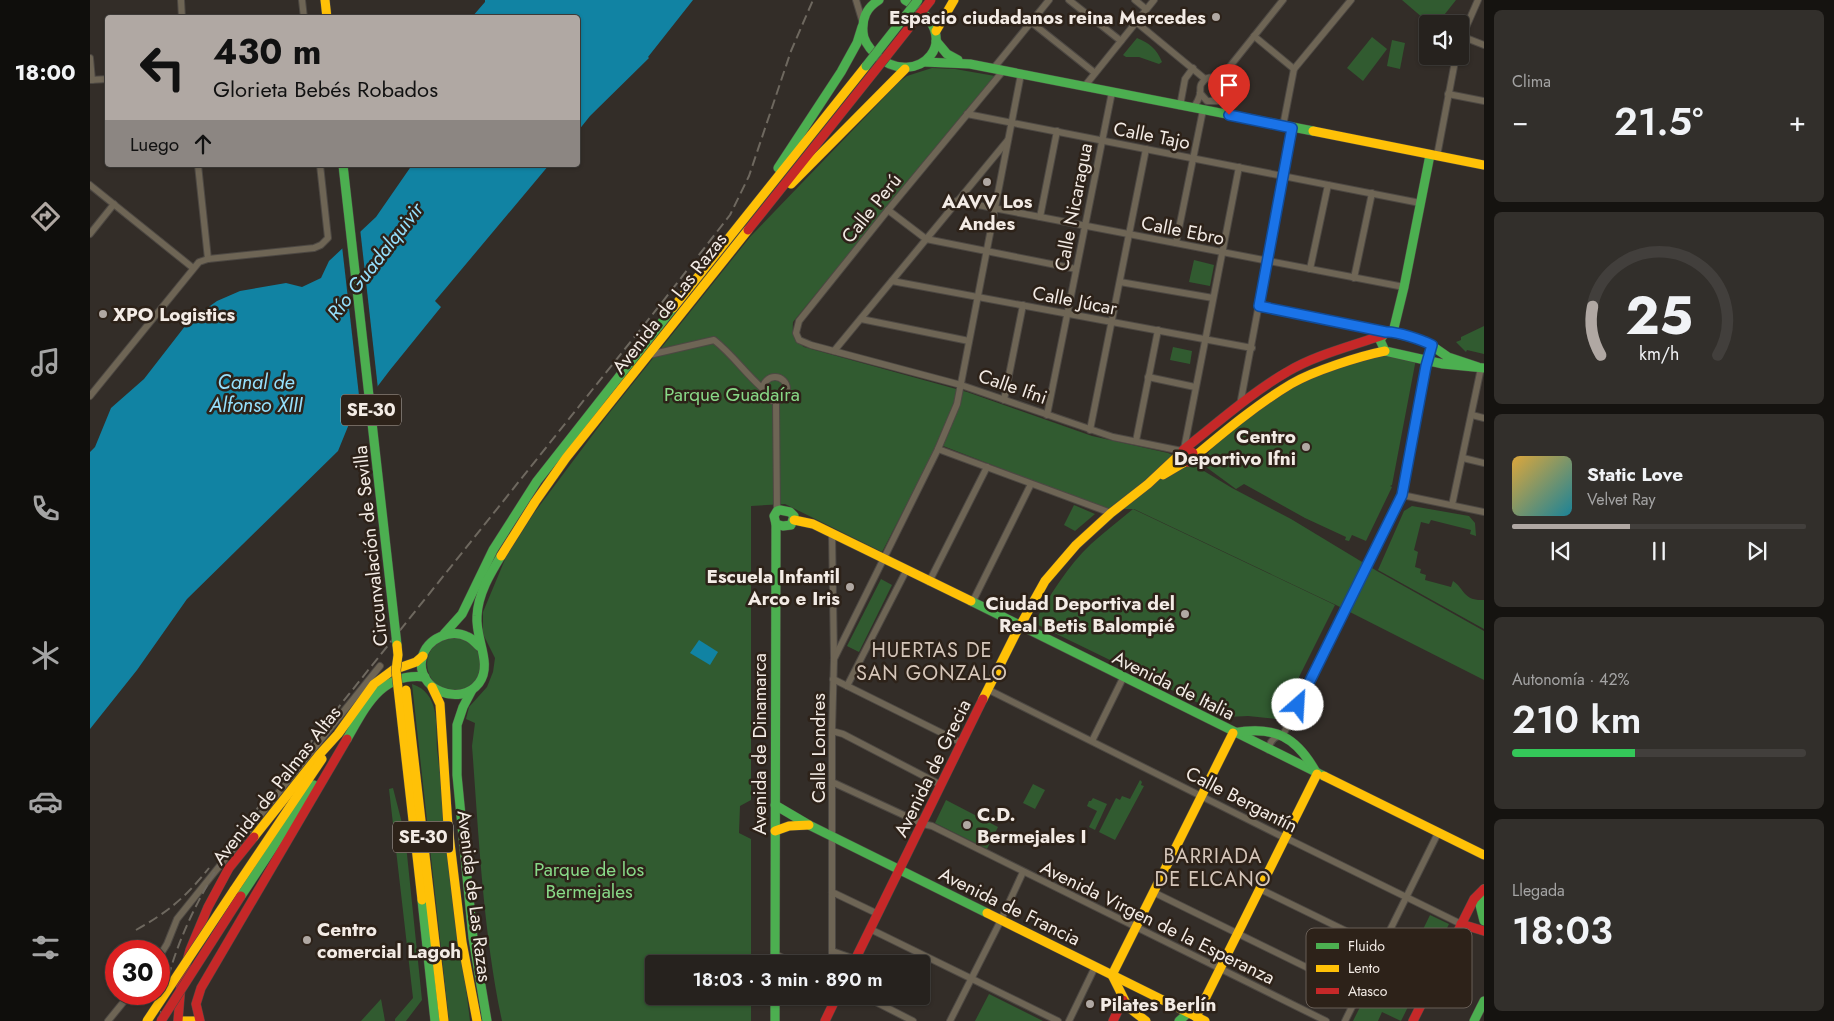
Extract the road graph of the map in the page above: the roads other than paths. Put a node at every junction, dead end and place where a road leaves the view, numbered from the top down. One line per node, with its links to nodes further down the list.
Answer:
1 (181, 0): 18 (street)
2 (302, 0): 19 (street)
3 (325, 0): 20 (main road)
4 (856, 0): 24 (street)
5 (880, 0): 24 (main road)
6 (905, 0): 25 (main road)
7 (918, 0): 78 (main road, Avenida de Las Razas, bridge)
8 (931, 0): 80 (main road, Avenida de Las Razas, bridge)
9 (954, 0): 25 (main road)
10 (1049, 0): 22 (street)
11 (1069, 0): 28 (street)
12 (1135, 0): 17 (street)
13 (1154, 0): 17 (street)
14 (1282, 0): 26 (street)
15 (1351, 0): 37 (street)
16 (1478, 0): 21 (street)
17 (1146, 9): 23 (street)
18 (182, 15)
19 (304, 15)
20 (327, 15)
21 (1469, 20)
22 (1031, 22): 36 (street); 39 (street)
23 (1136, 22): 28 (street); 35 (street)
24 (862, 25): 34 (main road); 78 (main road)
25 (936, 36): 31 (main road); 32 (main road)
26 (1254, 36): 37 (street); 44 (street)
27 (1469, 41): 29 (street)
28 (1120, 42): 39 (street)
29 (1484, 45)
30 (90, 58): 43 (street)
31 (924, 62): 32 (main road); 34 (main road)
32 (970, 64): 36 (main road)
33 (1454, 65): 48 (street)
34 (906, 68): 80 (main road)
35 (1194, 68): 42 (street); 51 (street)
36 (993, 69): 38 (main road)
37 (1294, 69): 57 (street)
38 (1003, 71): 40 (main road); 54 (street, Calle Perú)
39 (1096, 73): 45 (street)
40 (1021, 74): 45 (main road); 56 (street)
41 (105, 78): 43 (street)
42 (1205, 79): 44 (street); 47 (street)
43 (91, 80)
44 (1219, 80): 49 (street)
45 (1084, 87): 46 (main road)
46 (1112, 92): 51 (main road); 60 (street, Calle Nicaragua)
47 (1200, 93): 49 (street); 52 (street)
48 (1448, 94): 50 (street); 62 (street)
49 (1221, 98): 55 (street)
50 (1484, 101)
51 (1180, 106): 52 (main road)
52 (1193, 108): 53 (main road)
53 (1203, 110): 55 (main road); 63 (street)
54 (967, 114): 56 (street, Calle Tajo); 77 (street, Calle Perú)
55 (1229, 115): 57 (main road)
56 (1012, 123): 58 (street, Calle Tajo); 59 (street)
57 (1288, 127): 62 (main road); 69 (street)
58 (1057, 132): 60 (street, Calle Tajo); 79 (street)
59 (1009, 139): 73 (street); 76 (street)
60 (1102, 140): 61 (street, Calle Tajo); 81 (street, Calle Nicaragua)
61 (1146, 149): 63 (street, Calle Tajo); 83 (street)
62 (1433, 156): 64 (main road); 74 (main road)
63 (1193, 158): 68 (street, Calle Tajo); 85 (street)
64 (1484, 166)
65 (198, 167): 88 (street)
66 (320, 167): 88 (street)
67 (343, 167): 149 (main road, Circunvalación de Sevilla / SE-30, bridge)
68 (1240, 167): 69 (street, Calle Tajo); 87 (street)
69 (1284, 176): 71 (street, Calle Tajo); 89 (street)
70 (90, 185): 75 (street)
71 (1328, 185): 72 (street, Calle Tajo); 92 (street)
72 (1372, 193): 74 (street, Calle Tajo); 93 (street)
73 (957, 201): 76 (street, Calle Ebro); 84 (street)
74 (1420, 203): 96 (main road)
75 (114, 204): 82 (street); 90 (street)
76 (995, 209): 79 (street, Calle Ebro); 86 (street)
77 (888, 210): 84 (street); 110 (street, Calle Perú)
78 (748, 214): 147 (main road, Avenida de Las Razas)
79 (1040, 217): 81 (street, Calle Ebro)
80 (756, 220): 112 (main road, Avenida de Las Razas)
81 (1085, 226): 83 (street, Calle Ebro); 91 (street, Calle Nicaragua)
82 (90, 234)
83 (1129, 234): 85 (street, Calle Ebro); 95 (street)
84 (926, 239): 86 (street); 94 (street)
85 (1176, 244): 87 (street, Calle Ebro)
86 (987, 251): 91 (street); 97 (street)
87 (1222, 252): 89 (street, Calle Ebro); 98 (street)
88 (208, 259): 90 (street)
89 (1268, 261): 92 (street, Calle Ebro); 100 (street)
90 (193, 268): 119 (street)
91 (1076, 269): 101 (street, Calle Nicaragua)
92 (1310, 269): 93 (street, Calle Ebro)
93 (1354, 278): 96 (street, Calle Ebro)
94 (892, 280): 97 (street, Calle Júcar); 102 (street)
95 (1120, 282): 98 (street); 103 (street)
96 (1404, 287): 105 (main road)
97 (978, 297): 99 (street, Calle Júcar); 107 (street)
98 (1213, 298): 106 (street)
99 (1024, 305): 101 (street, Calle Júcar); 120 (street)
100 (1259, 306): 105 (street); 109 (street)
101 (1067, 314): 103 (street, Calle Júcar); 123 (street, Calle Nicaragua)
102 (860, 319): 107 (street); 110 (street)
103 (1112, 322): 104 (street, Calle Júcar); 126 (street)
104 (1158, 330): 106 (street, Calle Júcar); 115 (street)
105 (1390, 334): 108 (main road); 111 (main road); 111 (main road); 122 (main road)
106 (1205, 339): 109 (street, Calle Júcar); 118 (street)
107 (969, 341): 116 (street)
108 (1432, 345): 113 (street); 114 (main road)
109 (1252, 348): 122 (street)
110 (834, 351): 116 (street, Calle Ifni)
111 (1388, 351): 113 (main road); 129 (main road)
112 (648, 356): 117 (street); 148 (main road, Avenida de Las Razas)
113 (1427, 359): 114 (main road); 134 (street)
114 (1481, 368): 124 (street)
115 (1148, 377): 118 (street); 127 (street)
116 (961, 386): 120 (street, Calle Ifni); 128 (street)
117 (762, 388): 121 (street); 121 (street)
118 (1195, 388): 129 (street)
119 (90, 396)
120 (1004, 400): 123 (street, Calle Ifni)
121 (776, 402): 136 (street)
122 (1240, 405): 129 (main road)
123 (1047, 415): 126 (street, Calle Ifni)
124 (1472, 416): 125 (street); 130 (street)
125 (1484, 418)
126 (1090, 430): 127 (street, Calle Ifni)
127 (1136, 441): 129 (street, Calle Ifni)
128 (938, 449): 132 (street); 142 (street)
129 (1185, 454): 138 (main road, Avenida de Grecia)
130 (1463, 458): 131 (street); 135 (street)
131 (1484, 463)
132 (987, 467): 133 (street); 144 (street)
133 (1031, 484): 138 (street); 145 (street)
134 (1402, 495): 135 (street); 164 (street)
135 (1452, 505): 137 (street)
136 (777, 511): 139 (main road); 140 (main road)
137 (1484, 512)
138 (1111, 513): 146 (main road, Avenida de Grecia)
139 (794, 520): 140 (main road); 141 (main road, Avenida de Italia)
140 (776, 524): 172 (main road, Avenida de Dinamarca)
141 (832, 533): 142 (main road, Avenida de Italia); 151 (street, Calle Londres)
142 (883, 559): 143 (main road, Avenida de Italia); 151 (street)
143 (906, 570): 144 (main road, Avenida de Italia); 156 (street)
144 (929, 582): 145 (main road, Avenida de Italia)
145 (972, 603): 146 (main road, Avenida de Italia)
146 (1020, 627): 154 (main road, Avenida de Italia); 159 (main road, Avenida de Grecia)
147 (444, 634): 148 (main road); 150 (main road)
148 (480, 647): 158 (main road)
149 (398, 655): 228 (main road, Circunvalación de Sevilla / SE-30, bridge); 229 (main road, Circunvalación de Sevilla / SE-30, bridge)
150 (423, 656): 153 (main road); 163 (main road, Avenida de Palmas Altas)
151 (834, 659): 155 (street, Calle Londres)
152 (380, 666): 201 (street)
153 (425, 677): 157 (main road); 162 (main road, Avenida de Palmas Altas)
154 (1123, 678): 161 (main road, Avenida de Italia); 165 (street)
155 (833, 679): 156 (street); 160 (street, Calle Londres)
156 (847, 686): 166 (street)
157 (432, 687): 158 (main road); 230 (main road, Avenida de Las Razas)
158 (472, 690): 231 (main road, Avenida de Las Razas)
159 (988, 690): 165 (street, Calle Bergantín); 166 (main road, Avenida de Grecia)
160 (832, 731): 169 (street, Calle Londres); 170 (street)
161 (1233, 732): 164 (main road); 167 (main road, Avenida de Italia); 171 (main road)
162 (348, 733): 188 (main road); 227 (main road, Avenida de Palmas Altas)
163 (338, 734): 188 (main road); 224 (main road, Avenida de Palmas Altas)
164 (1284, 735): 167 (street); 168 (main road)
165 (1092, 741): 171 (street, Calle Bergantín)
166 (962, 743): 170 (main road, Avenida de Grecia)
167 (1269, 750): 168 (main road, Avenida de Italia)
168 (1317, 774): 178 (main road, Avenida de Italia); 180 (main road)
169 (832, 782): 174 (street, Avenida Virgen de la Esperanza); 179 (street, Calle Londres)
170 (942, 785): 174 (main road, Avenida de Grecia)
171 (1201, 796): 180 (street, Calle Bergantín); 187 (main road)
172 (775, 805): 173 (main road, Avenida de Francia); 177 (main road, Avenida de Dinamarca)
173 (793, 816): 175 (main road, Avenida de Francia); 176 (main road)
174 (923, 824): 182 (main road, Avenida de Grecia); 183 (street, Avenida Virgen de la Esperanza)
175 (809, 825): 176 (main road); 179 (main road, Avenida de Francia)
176 (789, 826): 177 (main road)
177 (775, 830): 203 (main road, Avenida de Dinamarca)
178 (1438, 833): 181 (main road, Avenida de Italia); 189 (street)
179 (832, 837): 182 (main road, Avenida de Francia); 186 (street, Calle Londres)
180 (1286, 838): 184 (main road); 189 (street, Calle Bergantín)
181 (1484, 855)
182 (899, 870): 190 (main road, Avenida de Grecia); 191 (main road, Avenida de Francia)
183 (1023, 872): 191 (street); 194 (street, Avenida Virgen de la Esperanza)
184 (1260, 888): 195 (street); 200 (main road)
185 (1484, 889): 192 (main road); 193 (main road)
186 (832, 892): 190 (street); 202 (street, Calle Londres)
187 (1153, 892): 194 (main road); 200 (street)
188 (237, 893): 222 (main road, bridge); 223 (main road, bridge)
189 (1406, 897): 193 (street, Calle Bergantín); 196 (street)
190 (878, 914): 198 (main road, Avenida de Grecia)
191 (1001, 920): 207 (main road, Avenida de Francia); 211 (street)
192 (1484, 921)
193 (1461, 924): 197 (main road); 199 (main road, Calle Bergantín)
194 (1136, 927): 209 (street, Avenida Virgen de la Esperanza); 210 (main road)
195 (1341, 928)
196 (1391, 928)
197 (1459, 928)
198 (870, 929): 206 (main road, Avenida de Grecia); 211 (street)
199 (1484, 931)
200 (1238, 934): 208 (street); 209 (main road)
201 (169, 940)
202 (832, 951): 204 (street, Calle Londres); 205 (street)
203 (775, 954)
204 (832, 955)
205 (841, 955)
206 (857, 955)
207 (1095, 967): 210 (main road, Avenida de Francia); 237 (street)
208 (1306, 967)
209 (1220, 970): 220 (main road); 241 (street, Avenida Virgen de la Esperanza)
210 (1112, 975): 212 (main road); 220 (main road, Avenida de Francia)
211 (972, 979): 235 (street); 236 (street)
212 (1123, 1000): 238 (main road); 239 (main road)
213 (1484, 1001): 244 (main road)
214 (121, 1005): 221 (street)
215 (775, 1005): 232 (main road)
216 (833, 1005): 233 (main road)
217 (882, 1005): 234 (street)
218 (1352, 1008): 242 (street)
219 (1419, 1008): 243 (main road)
220 (1196, 1017): 240 (main road)
221 (108, 1021)
222 (147, 1021)
223 (161, 1021)
224 (178, 1021)
225 (183, 1021): 226 (main road)
226 (196, 1021)
227 (200, 1021)
228 (435, 1021)
229 (444, 1021)
230 (477, 1021)
231 (487, 1021)
232 (775, 1021)
233 (825, 1021)
234 (913, 1021)
235 (950, 1021)
236 (1058, 1021)
237 (1069, 1021)
238 (1113, 1021)
239 (1146, 1021)
240 (1179, 1021)
241 (1326, 1021)
242 (1345, 1021)
243 (1413, 1021)
244 (1474, 1021)

